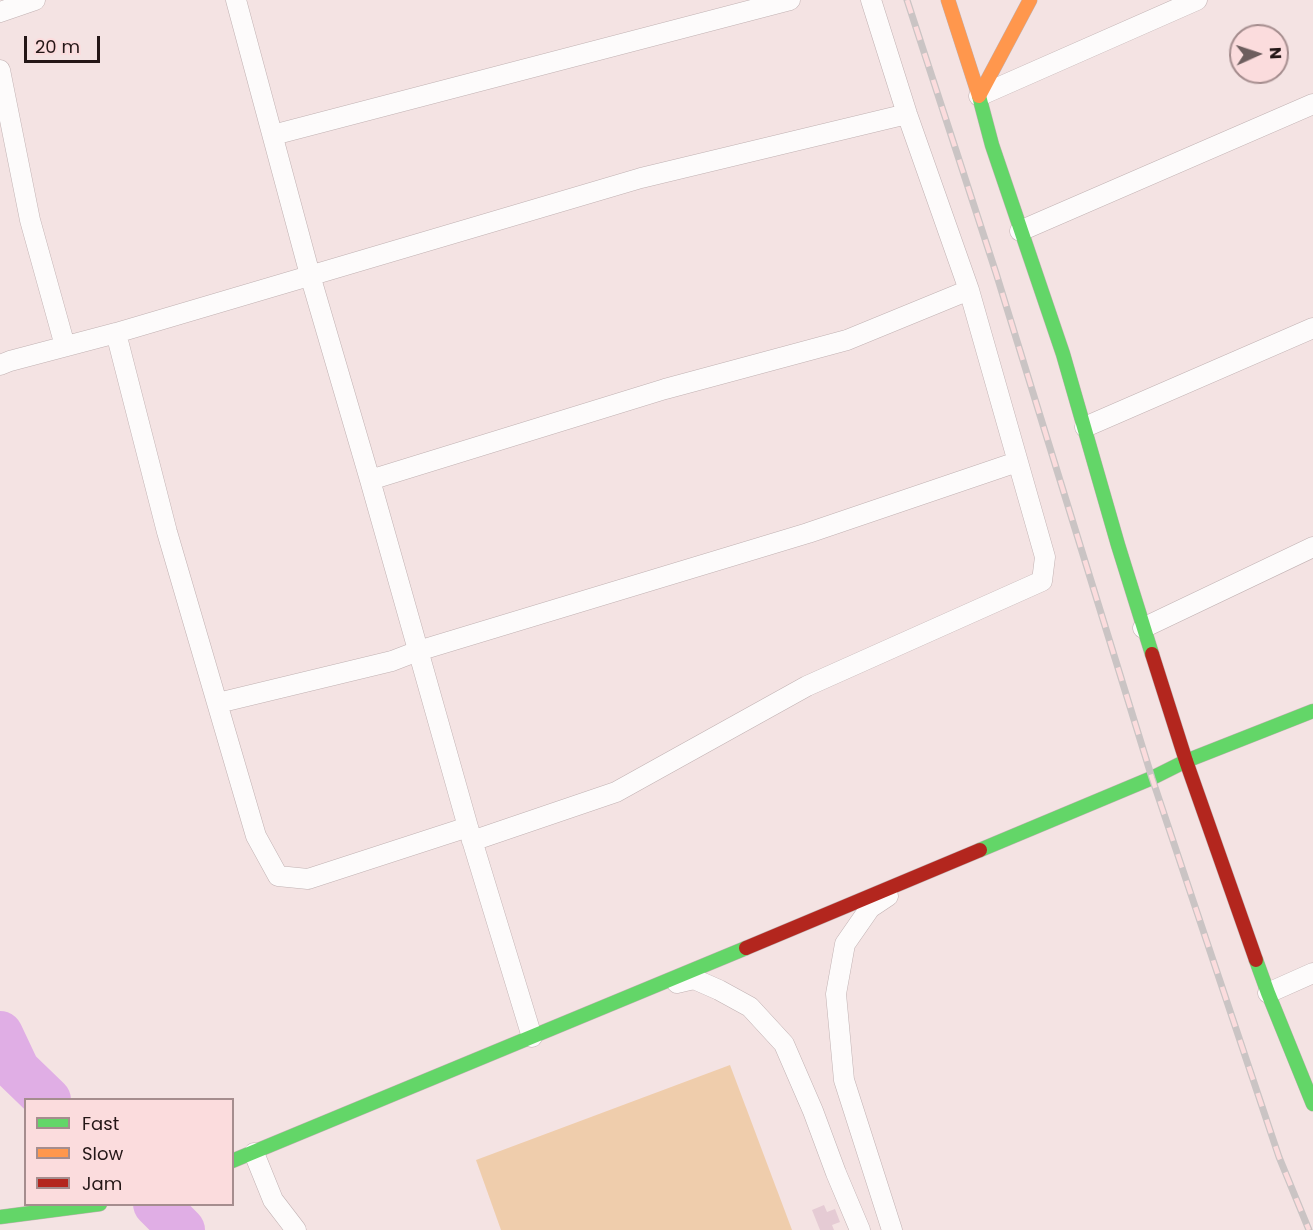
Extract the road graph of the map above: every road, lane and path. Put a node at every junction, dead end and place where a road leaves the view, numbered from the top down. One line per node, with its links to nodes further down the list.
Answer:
1 (35, 0): 8 (street)
2 (236, 0): 13 (street)
3 (790, 0): 13 (street)
4 (871, 0): 12 (street)
5 (948, 0): 10 (street)
6 (1030, 0): 10 (street)
7 (1197, 0): 10 (street)
8 (0, 12)
9 (0, 70): 19 (street)
10 (979, 96): 14 (street)
11 (1313, 104): 14 (street)
12 (908, 114): 15 (street); 16 (street)
13 (273, 135): 15 (street)
14 (1020, 231): 21 (street)
15 (310, 275): 18 (street); 23 (street)
16 (969, 290): 22 (street); 23 (street)
17 (1313, 328): 21 (street)
18 (116, 333): 19 (street); 27 (street)
19 (65, 346): 20 (street)
20 (0, 365)
21 (1085, 427): 25 (street)
22 (1017, 462): 26 (street); 30 (street)
23 (370, 480): 26 (street)
24 (1313, 547): 25 (street)
25 (1143, 628): 29 (street)
26 (418, 651): 27 (street); 30 (street)
27 (218, 703): 30 (street)
28 (1313, 711): 29 (street)
29 (1186, 761): 31 (street); 34 (street)
30 (470, 834): 35 (street)
31 (912, 878): 33 (street); 45 (street)
32 (1313, 974): 34 (street)
33 (656, 987): 35 (street); 44 (street)
34 (1268, 993): 36 (street)
35 (532, 1037): 37 (street)
36 (1313, 1104)
37 (254, 1153): 38 (street); 43 (street)
38 (234, 1160)
39 (89, 1206): 40 (street)
40 (55, 1210): 41 (street); 42 (street)
41 (0, 1217)
42 (67, 1222)
43 (296, 1230)
44 (860, 1230)
45 (892, 1230)

